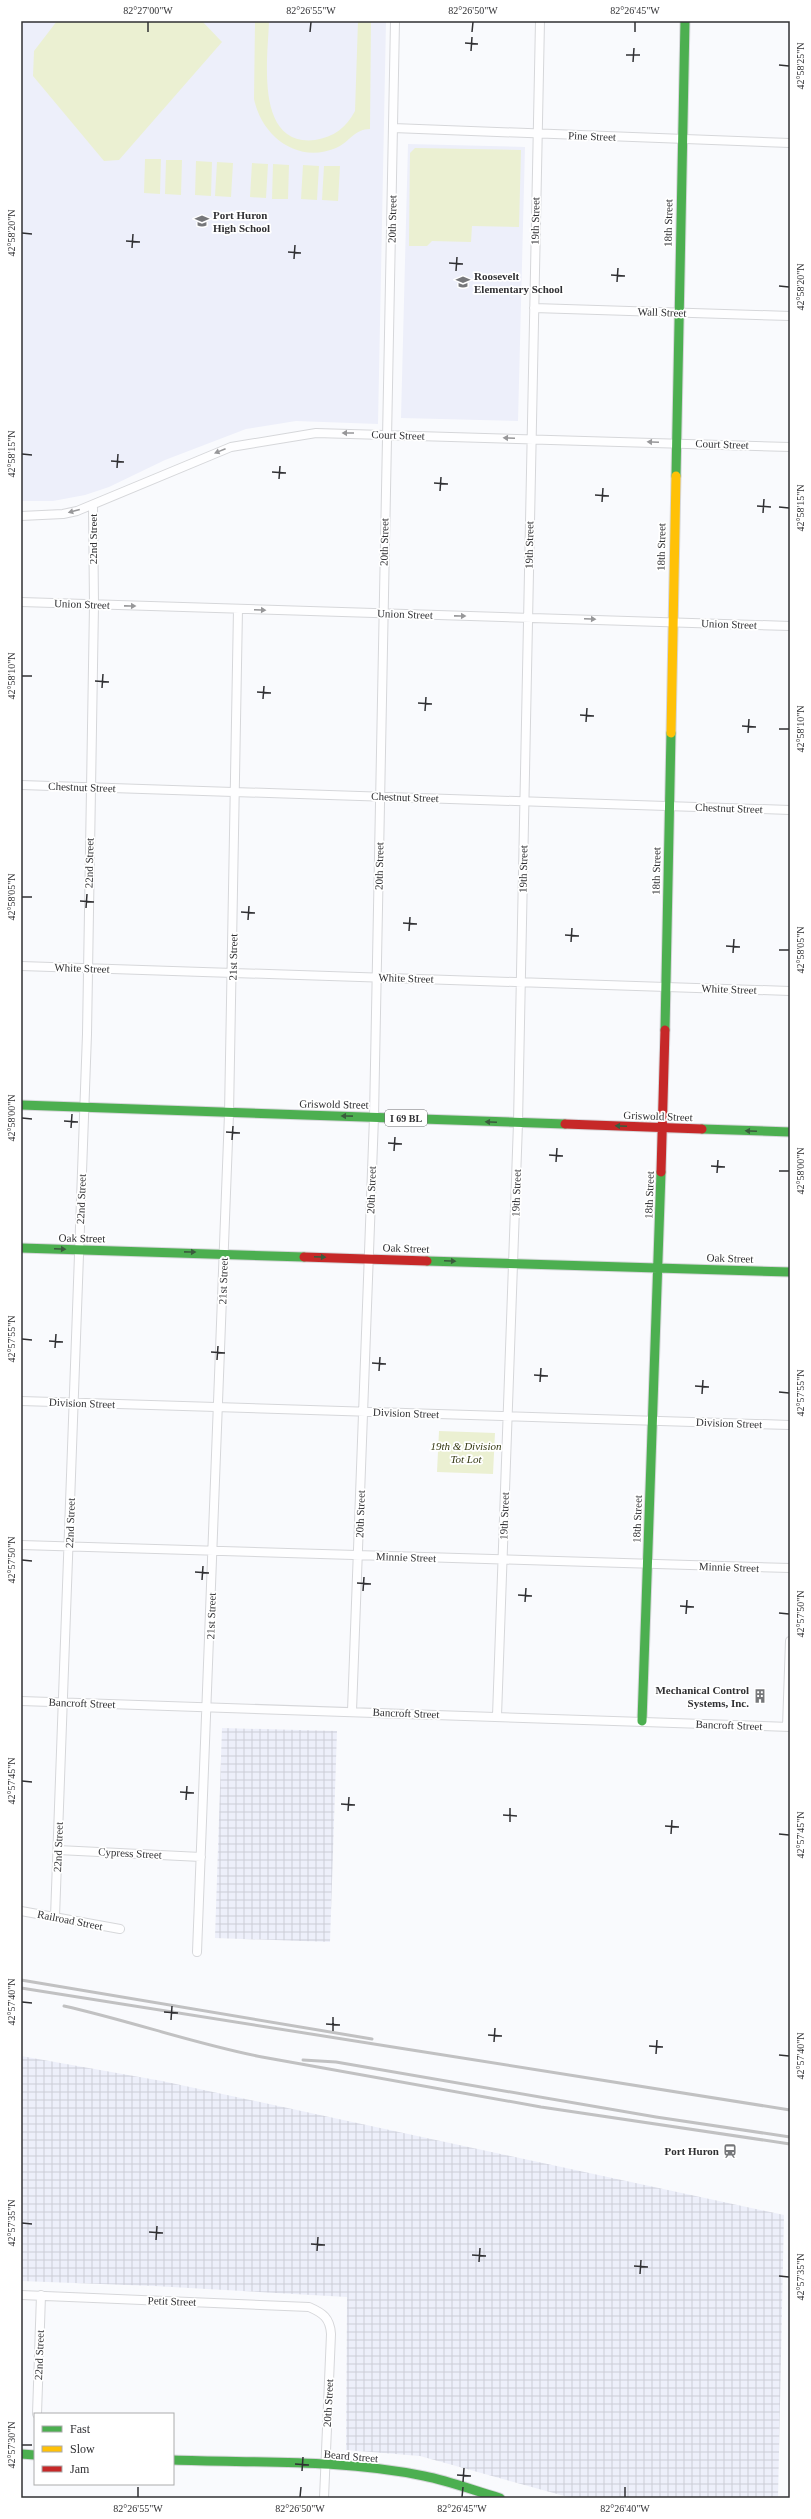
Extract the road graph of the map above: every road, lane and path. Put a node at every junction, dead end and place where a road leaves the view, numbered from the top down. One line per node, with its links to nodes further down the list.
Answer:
1 (395, 21): 4 (street, 20th Street)
2 (540, 21): 5 (street, 19th Street)
3 (685, 21): 6 (street, 18th Street)
4 (393, 128): 5 (street, Pine Street); 11 (street, 20th Street)
5 (537, 134): 6 (street, Pine Street); 8 (street, 19th Street)
6 (682, 139): 7 (street, Pine Street); 9 (street, 18th Street)
7 (790, 143)
8 (534, 308): 9 (street, Wall Street); 12 (street, 19th Street)
9 (678, 312): 10 (street, Wall Street); 13 (street, 18th Street)
10 (790, 316)
11 (387, 435): 12 (street, Court Street, one-way to 11); 15 (street, Court Street, one-way to 15); 20 (street, 20th Street)
12 (531, 439): 13 (street, Court Street, one-way to 12); 21 (street, 19th Street)
13 (676, 443): 14 (street, Court Street); 22 (street, 18th Street)
14 (790, 446)
15 (93, 505): 16 (street, Court Street, one-way to 16); 18 (street, 22nd Street)
16 (21, 516)
17 (21, 602): 18 (street, Union Street)
18 (94, 605): 19 (street, Union Street, one-way to 19); 25 (street, 22nd Street)
19 (238, 609): 20 (street, Union Street, one-way to 20); 26 (street, 21st Street)
20 (383, 614): 21 (street, Union Street, one-way to 21); 27 (street, 20th Street)
21 (527, 618): 22 (street, Union Street, one-way to 22); 28 (street, 19th Street)
22 (672, 622): 23 (street, Union Street); 29 (street, 18th Street)
23 (790, 626)
24 (21, 785): 25 (street, Chestnut Street)
25 (90, 787): 26 (street, Chestnut Street); 32 (street, 22nd Street)
26 (235, 792): 27 (street, Chestnut Street); 33 (street, 21st Street)
27 (380, 797): 28 (street, Chestnut Street); 34 (street, 20th Street)
28 (524, 801): 29 (street, Chestnut Street); 35 (street, 19th Street)
29 (669, 806): 30 (street, Chestnut Street); 36 (street, 18th Street)
30 (790, 810)
31 (21, 966): 32 (street, White Street)
32 (87, 968): 33 (street, White Street); 39 (street, 22nd Street)
33 (232, 973): 34 (street, White Street); 40 (street, 21st Street)
34 (377, 977): 35 (street, White Street); 41 (street, 20th Street)
35 (520, 983): 36 (street, White Street); 42 (street, 19th Street)
36 (666, 987): 37 (street, White Street); 43 (street, 18th Street)
37 (790, 991)
38 (21, 1105): 39 (street, Griswold Street / I 69 BL)
39 (84, 1108): 40 (street, Griswold Street / I 69 BL); 46 (street, 22nd Street)
40 (229, 1114): 41 (street, Griswold Street / I 69 BL, one-way to 40); 47 (street, 21st Street)
41 (374, 1117): 42 (street, Griswold Street / I 69 BL, one-way to 41); 48 (street, 20th Street)
42 (518, 1123): 43 (street, Griswold Street / I 69 BL, one-way to 42); 49 (street, 19th Street)
43 (663, 1128): 44 (street, Griswold Street / I 69 BL, one-way to 43); 50 (street, 18th Street)
44 (790, 1132)
45 (21, 1248): 46 (street, Oak Street, one-way to 46)
46 (79, 1250): 47 (street, Oak Street, one-way to 47); 53 (street, 22nd Street)
47 (224, 1253): 48 (street, Oak Street, one-way to 48); 54 (street, 21st Street)
48 (369, 1258): 49 (street, Oak Street, one-way to 49); 55 (street, 20th Street)
49 (514, 1264): 50 (street, Oak Street); 56 (street, 19th Street)
50 (658, 1267): 51 (street, Oak Street); 57 (street, 18th Street)
51 (790, 1272)
52 (21, 1401): 53 (street, Division Street)
53 (74, 1402): 54 (street, Division Street); 60 (street, 22nd Street)
54 (218, 1407): 55 (street, Division Street); 61 (street, 21st Street)
55 (364, 1411): 56 (street, Division Street); 62 (street, 20th Street)
56 (508, 1417): 57 (street, Division Street); 63 (street, 19th Street)
57 (652, 1421): 58 (street, Division Street); 64 (street, 18th Street)
58 (790, 1425)
59 (21, 1545): 60 (street, Minnie Street)
60 (69, 1547): 61 (street, Minnie Street); 68 (street, 22nd Street)
61 (213, 1552): 62 (street, Minnie Street); 69 (street, 21st Street)
62 (358, 1555): 63 (street, Minnie Street); 70 (street, 20th Street)
63 (502, 1559): 64 (street, Minnie Street); 71 (street, 19th Street)
64 (648, 1564): 65 (street, Minnie Street); 72 (street, 18th Street)
65 (790, 1568)
66 (790, 1641): 73 (street)
67 (21, 1701): 68 (street, Bancroft Street)
68 (63, 1702): 69 (street, Bancroft Street); 74 (street, 22nd Street)
69 (207, 1707): 70 (street, Bancroft Street); 75 (street, 21st Street)
70 (352, 1712): 71 (street, Bancroft Street)
71 (497, 1716): 72 (street, Bancroft Street)
72 (642, 1721): 73 (street, Bancroft Street)
73 (788, 1727)
74 (58, 1850): 75 (street, Cypress Street); 77 (street, 22nd Street)
75 (202, 1857): 79 (street, 21st Street)
76 (21, 1911): 77 (street, Railroad Street)
77 (54, 1917): 78 (street, Railroad Street)
78 (120, 1929)
79 (197, 1952)
80 (21, 2295): 81 (street, Petit Street)
81 (41, 2296): 82 (street, Petit Street); 83 (street, 22nd Street)
82 (321, 2312): 87 (street, 20th Street)
83 (37, 2413)
84 (21, 2454): 85 (street)
85 (34, 2455)
86 (174, 2460): 87 (street, Beard Street)
87 (326, 2465): 88 (street, 20th Street); 89 (street, Beard Street)
88 (324, 2498)
89 (500, 2498)

